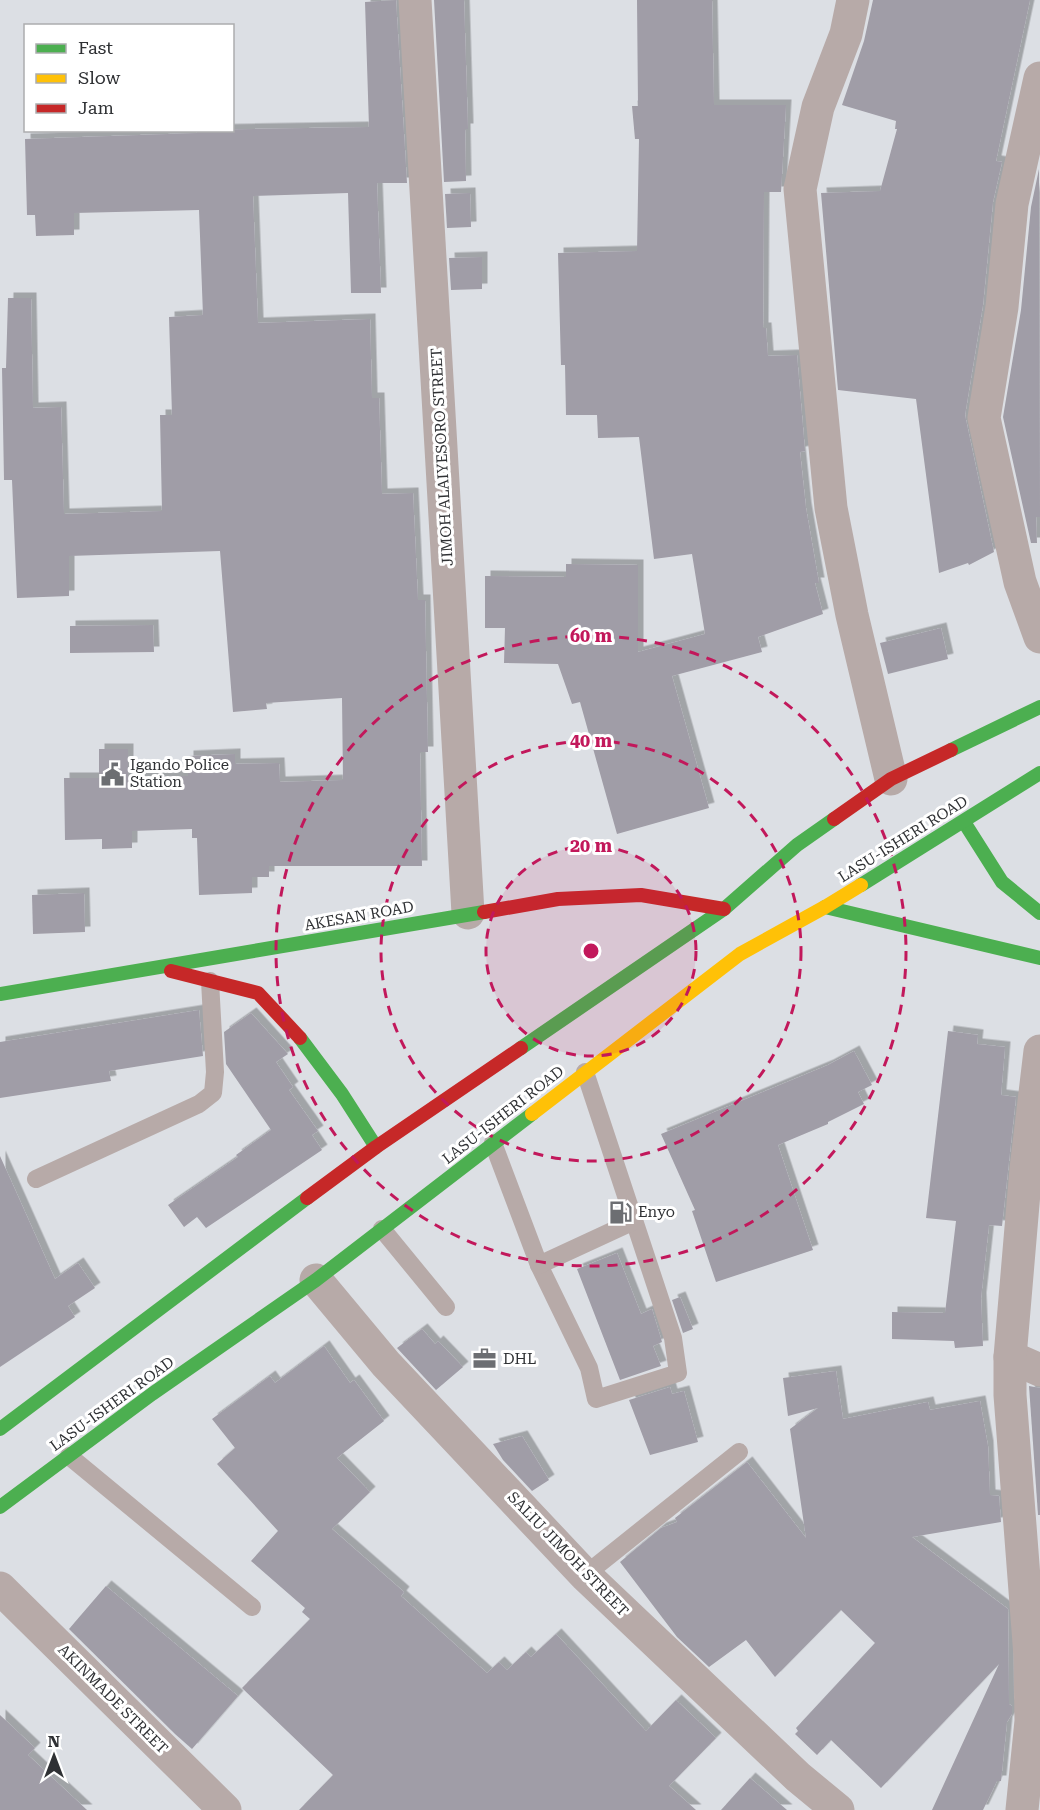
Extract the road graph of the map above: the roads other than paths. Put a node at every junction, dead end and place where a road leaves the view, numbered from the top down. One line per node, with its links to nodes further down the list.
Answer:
1 (415, 0): 11 (street, JIMOH ALAIYESORO STREET)
2 (854, 0): 7 (street)
3 (1040, 78): 4 (street)
4 (1040, 637)
5 (1040, 707): 7 (main road)
6 (1040, 773): 8 (main road, LASU-ISHERI ROAD)
7 (891, 779): 10 (main road)
8 (964, 822): 9 (main road, LASU-ISHERI ROAD); 12 (main road)
9 (825, 907): 13 (main road); 18 (main road, LASU-ISHERI ROAD)
10 (724, 909): 11 (main road, AKESAN ROAD); 20 (main road)
11 (468, 913): 14 (main road, AKESAN ROAD)
12 (1040, 913)
13 (1040, 958)
14 (160, 968): 15 (main road); 16 (main road, AKESAN ROAD)
15 (210, 981): 20 (main road); 21 (lane)
16 (0, 994)
17 (1040, 1051): 27 (street)
18 (585, 1072): 19 (main road, LASU-ISHERI ROAD); 22 (lane)
19 (494, 1143): 23 (main road, LASU-ISHERI ROAD); 24 (lane)
20 (376, 1148): 29 (main road)
21 (36, 1179)
22 (634, 1221): 24 (lane); 24 (lane)
23 (382, 1229): 25 (main road, LASU-ISHERI ROAD); 26 (lane)
24 (539, 1265)
25 (315, 1280): 31 (main road, LASU-ISHERI ROAD); 33 (street, SALIU JIMOH STREET)
26 (446, 1307)
27 (1010, 1357): 28 (street); 38 (street)
28 (1040, 1370)
29 (0, 1429)
30 (740, 1452): 33 (lane)
31 (69, 1456): 32 (main road, LASU-ISHERI ROAD); 35 (lane)
32 (0, 1507)
33 (585, 1575): 37 (street, SALIU JIMOH STREET)
34 (0, 1588): 36 (street, AKINMADE STREET)
35 (252, 1607)
36 (225, 1810)
37 (838, 1810)
38 (1022, 1810)

